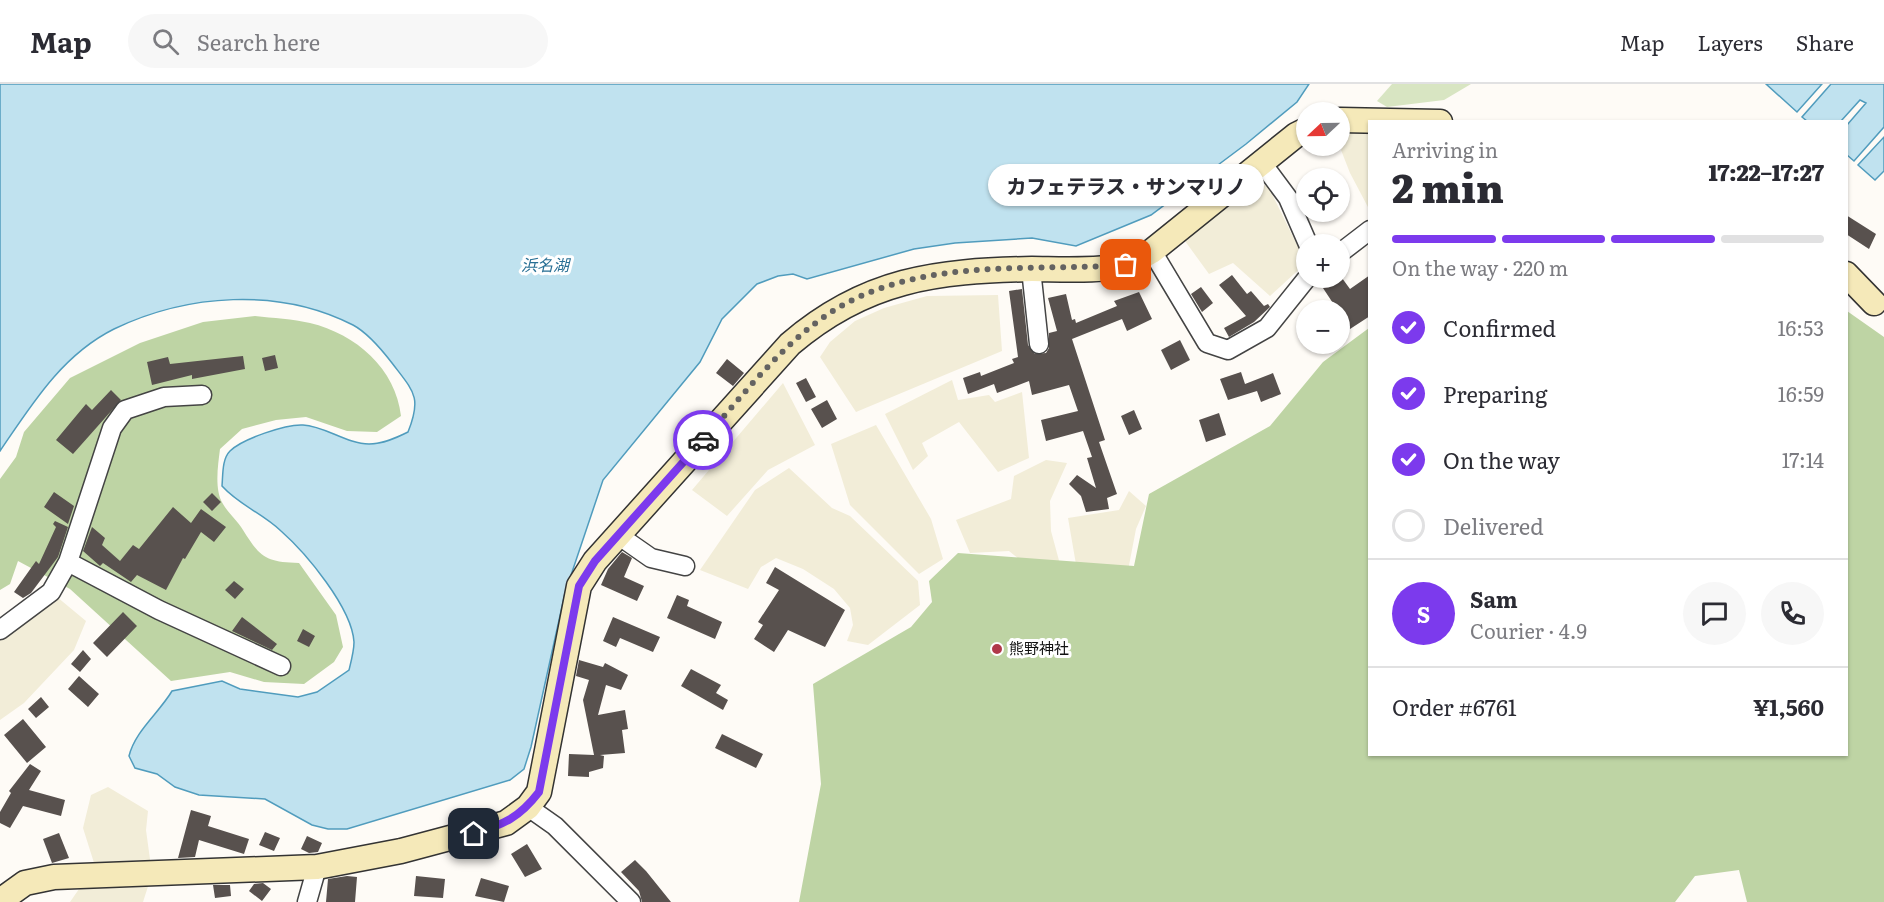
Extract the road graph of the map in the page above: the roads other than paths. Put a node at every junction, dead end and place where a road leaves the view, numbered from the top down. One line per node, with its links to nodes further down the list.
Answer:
1 (1350, 120): 2 (street)
2 (1368, 121)
3 (1296, 137): 4 (street)
4 (1262, 163): 6 (street); 8 (street)
5 (1368, 232): 7 (street)
6 (1304, 234)
7 (1350, 245)
8 (1152, 251): 9 (street); 11 (street)
9 (1031, 269): 13 (street); 15 (street)
10 (1848, 276): 12 (street)
11 (1299, 288)
12 (1879, 306)
13 (1039, 344)
14 (202, 394): 16 (street)
15 (618, 535): 17 (street); 20 (street)
16 (68, 562): 18 (street); 19 (street)
17 (686, 566)
18 (0, 630)
19 (280, 666)
20 (528, 807): 21 (street); 24 (street)
21 (317, 867): 22 (street); 23 (street)
22 (0, 901)
23 (307, 902)
24 (632, 902)

